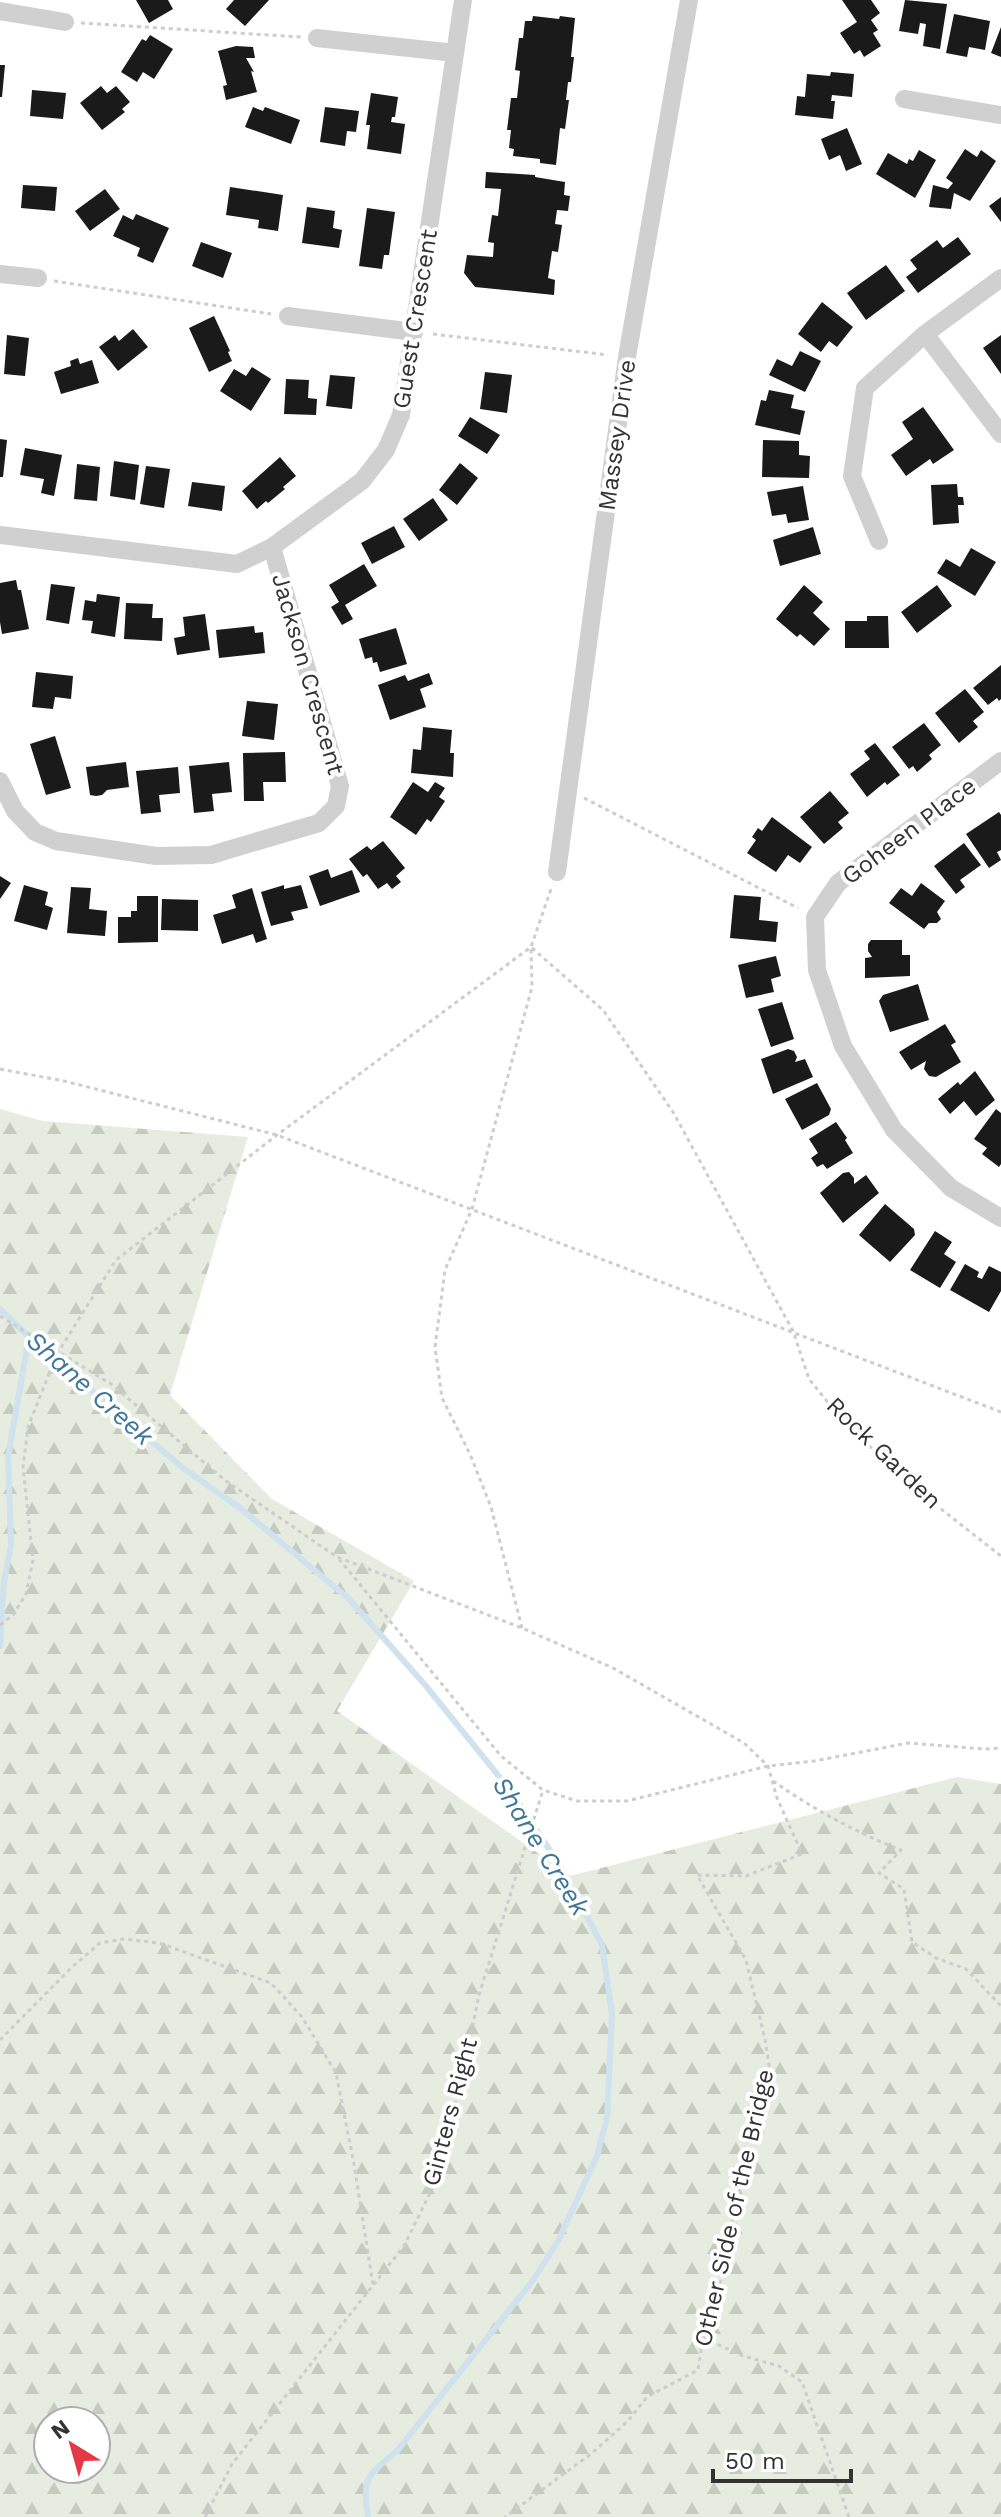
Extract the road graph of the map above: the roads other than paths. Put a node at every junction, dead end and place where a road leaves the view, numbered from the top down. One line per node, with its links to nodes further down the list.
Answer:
1 (463, 0): 6 (street, Guest Crescent)
2 (689, 0): 21 (street, Massey Drive)
3 (0, 11): 4 (street)
4 (65, 22)
5 (317, 38): 6 (street)
6 (455, 53): 13 (street, Guest Crescent)
7 (904, 99): 8 (street)
8 (1001, 115)
9 (0, 274): 10 (street)
10 (38, 278)
11 (1001, 278): 14 (street)
12 (288, 316): 13 (street)
13 (414, 332): 18 (street, Guest Crescent)
14 (925, 334): 15 (street); 17 (street)
15 (1001, 434)
16 (0, 535): 18 (street, Guest Crescent)
17 (879, 541)
18 (272, 547): 20 (street, Jackson Crescent)
19 (1001, 761): 22 (street, Goheen Place)
20 (0, 781)
21 (557, 872)
22 (1001, 1218)

